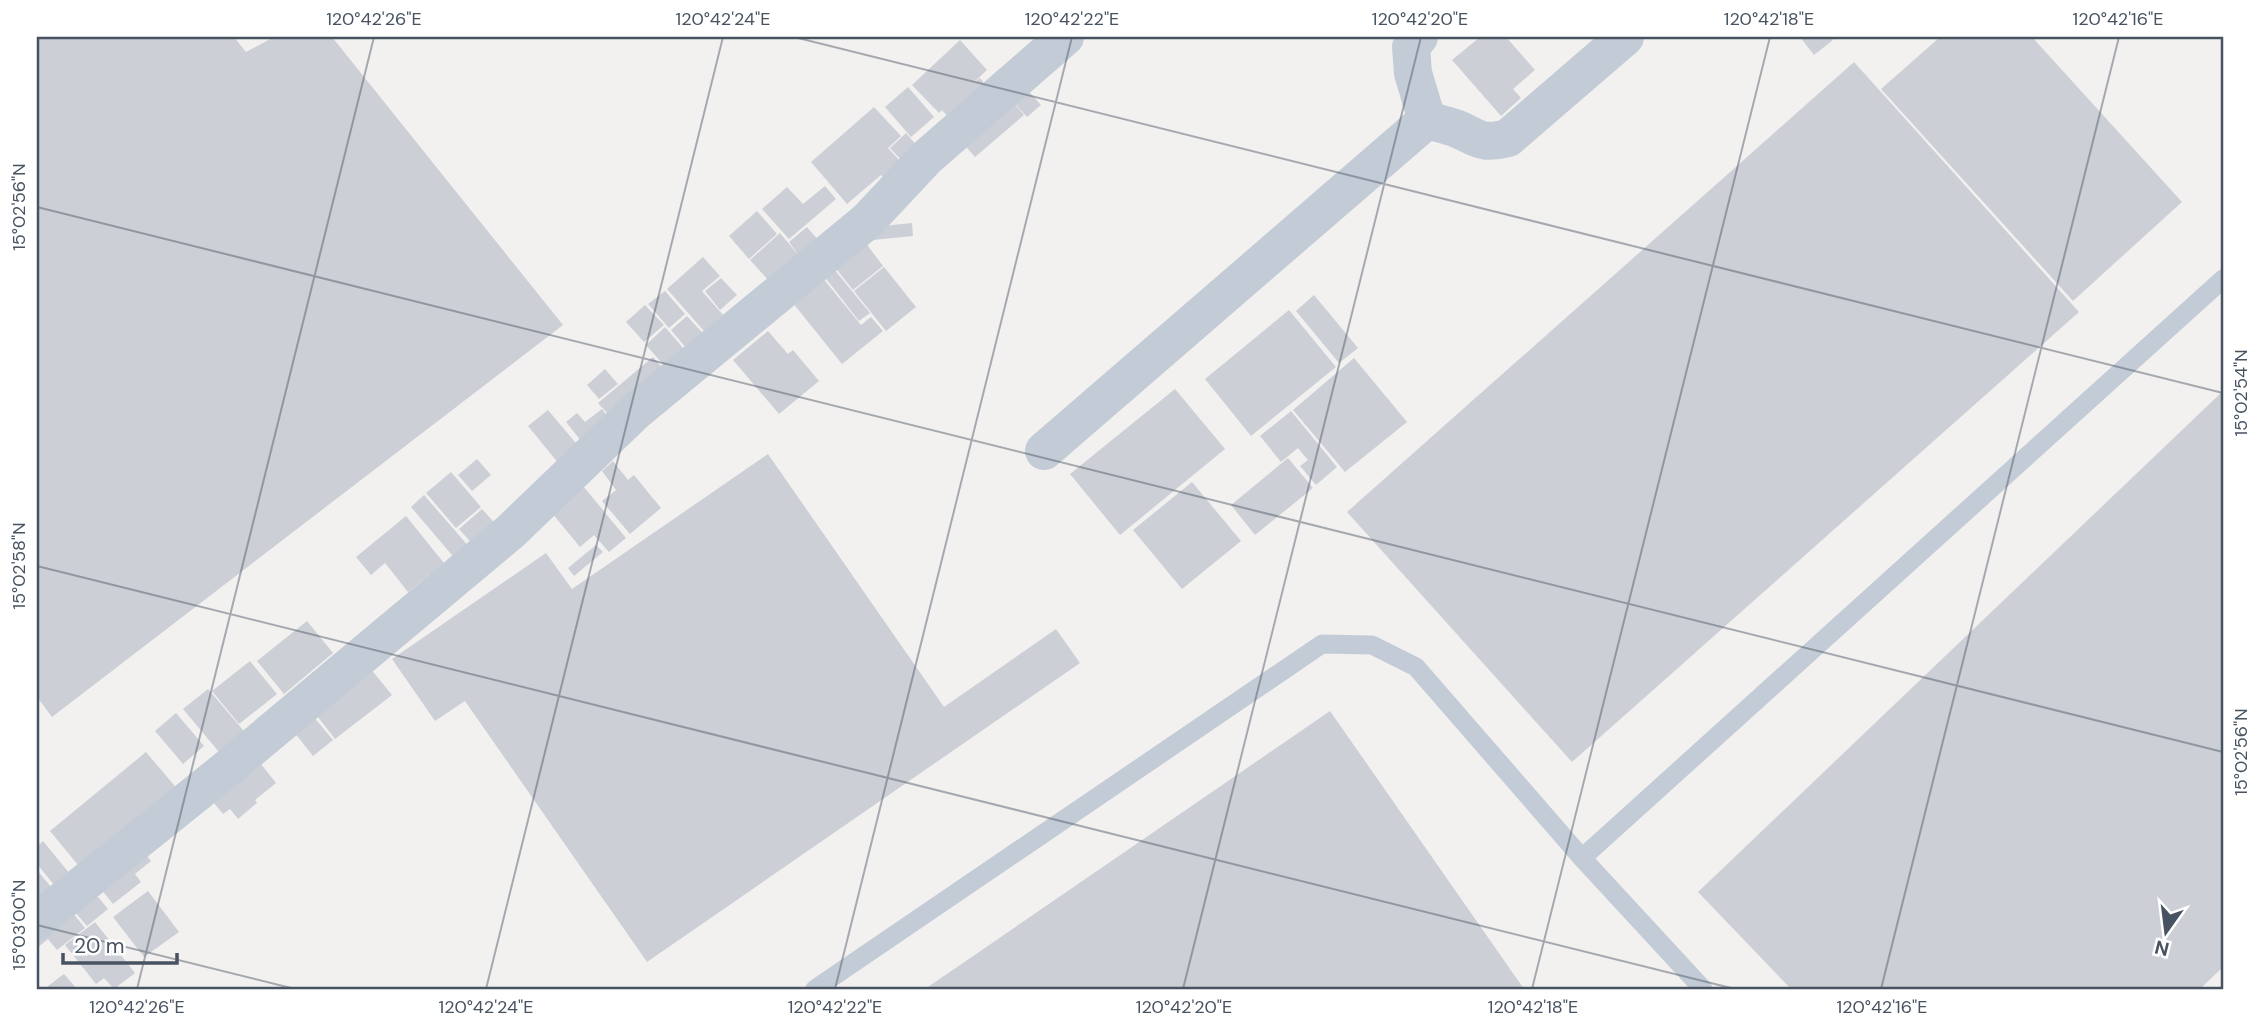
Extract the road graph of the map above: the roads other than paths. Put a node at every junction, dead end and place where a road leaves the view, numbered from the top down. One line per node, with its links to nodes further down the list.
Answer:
1 (1065, 37): 8 (street)
2 (1419, 37): 4 (street)
3 (1625, 37): 4 (street)
4 (1427, 120): 6 (street)
5 (2223, 279): 7 (lane)
6 (1044, 451)
7 (1582, 858): 9 (lane); 10 (lane)
8 (37, 920)
9 (815, 989)
10 (1703, 989)

